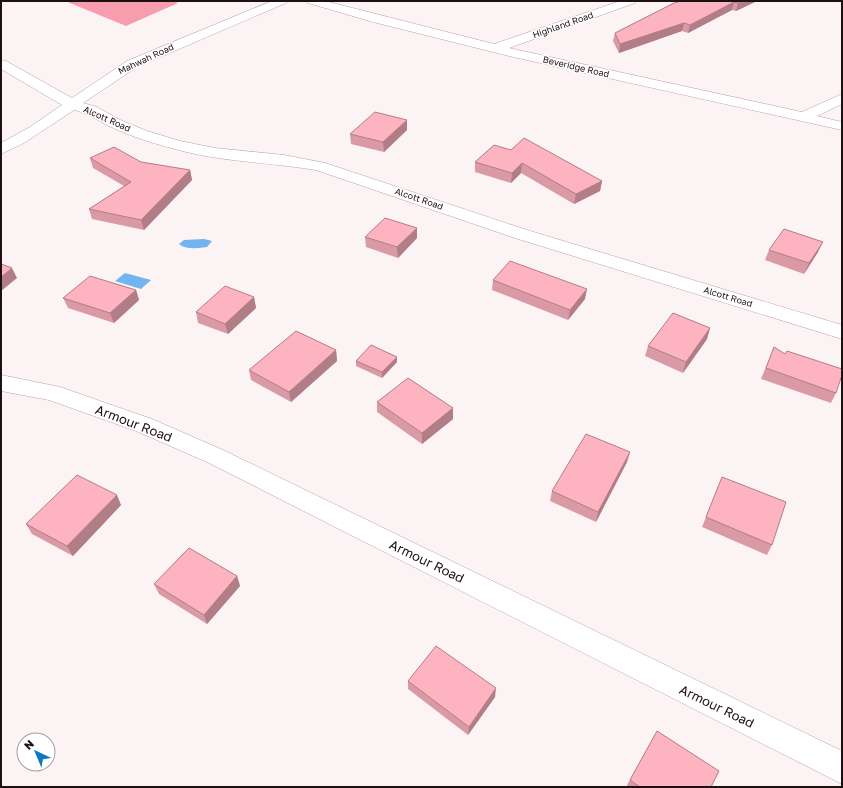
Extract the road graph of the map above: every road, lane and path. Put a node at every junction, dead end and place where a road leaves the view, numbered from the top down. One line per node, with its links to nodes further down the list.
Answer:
1 (282, 1): 7 (street, Mahwah Road)
2 (312, 1): 4 (street, Beveridge Road)
3 (631, 1): 4 (street, Highland Road)
4 (496, 48): 8 (street, Beveridge Road)
5 (1, 64): 7 (street, Alcott Road)
6 (842, 98): 8 (street)
7 (73, 105): 10 (street, Mahwah Road); 11 (street, Alcott Road)
8 (804, 117): 9 (street, Beveridge Road)
9 (842, 126)
10 (1, 149)
11 (842, 332)
12 (1, 383): 13 (street, Armour Road)
13 (842, 768)

